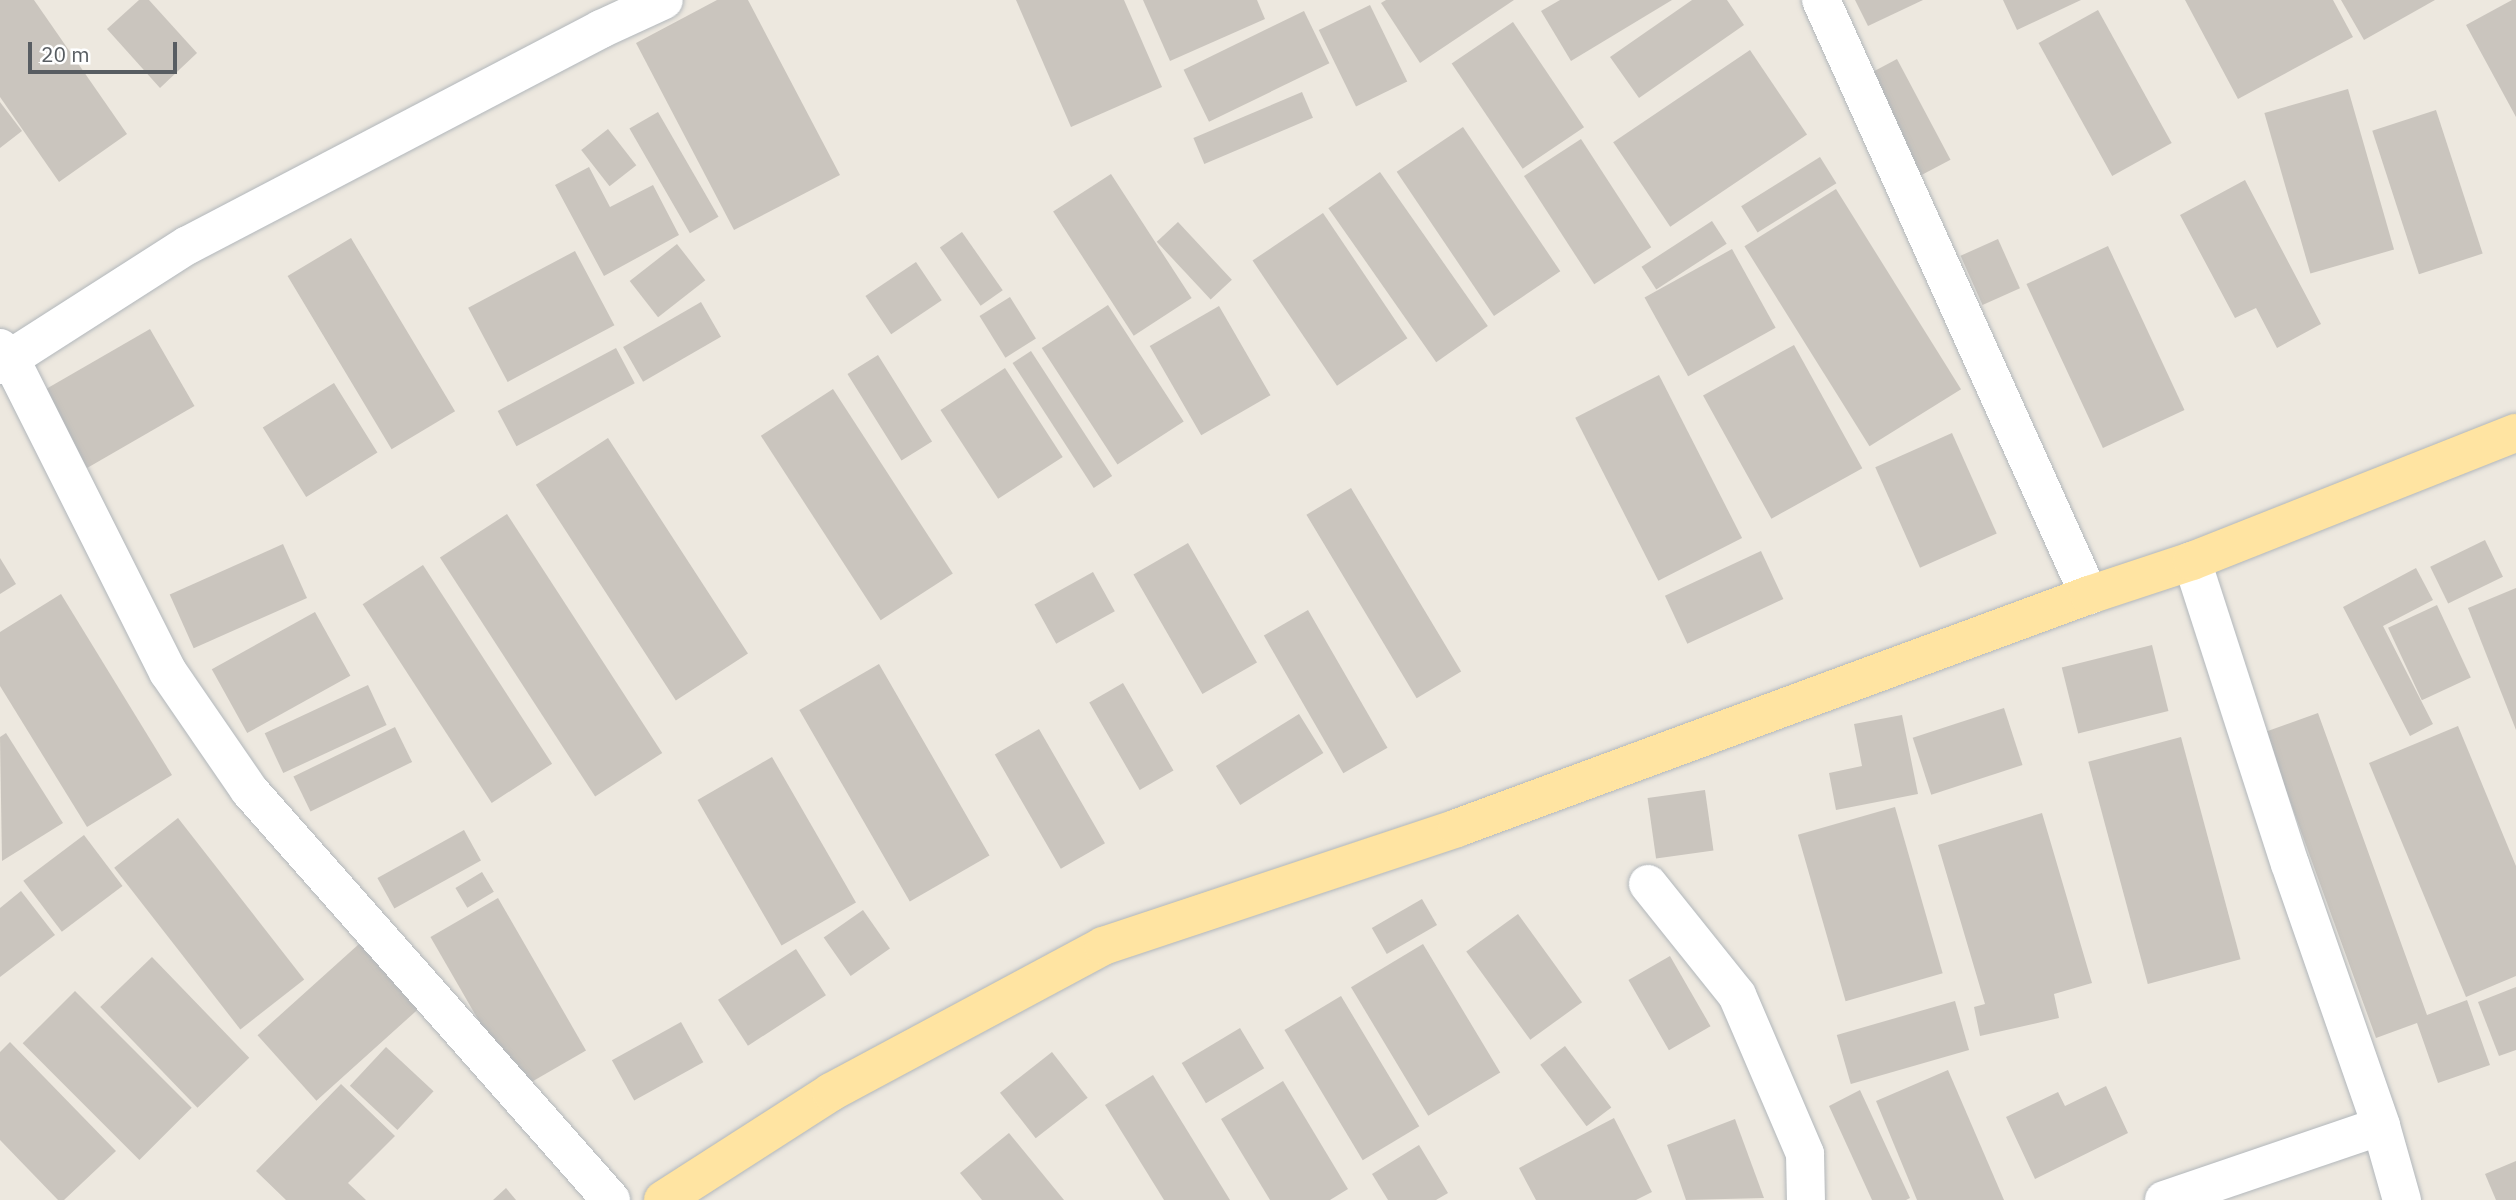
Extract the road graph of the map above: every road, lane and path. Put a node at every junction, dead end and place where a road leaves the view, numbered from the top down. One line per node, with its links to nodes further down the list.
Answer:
1 (664, 0): 3 (street)
2 (1821, 0): 6 (street)
3 (3, 357): 9 (street)
4 (2516, 433): 5 (main road)
5 (2192, 561): 6 (main road); 8 (street)
6 (2089, 595): 10 (main road)
7 (1648, 884): 11 (street)
8 (2381, 1126): 12 (street); 13 (street)
9 (611, 1200)
10 (663, 1200)
11 (1806, 1200)
12 (2164, 1200)
13 (2402, 1200)

